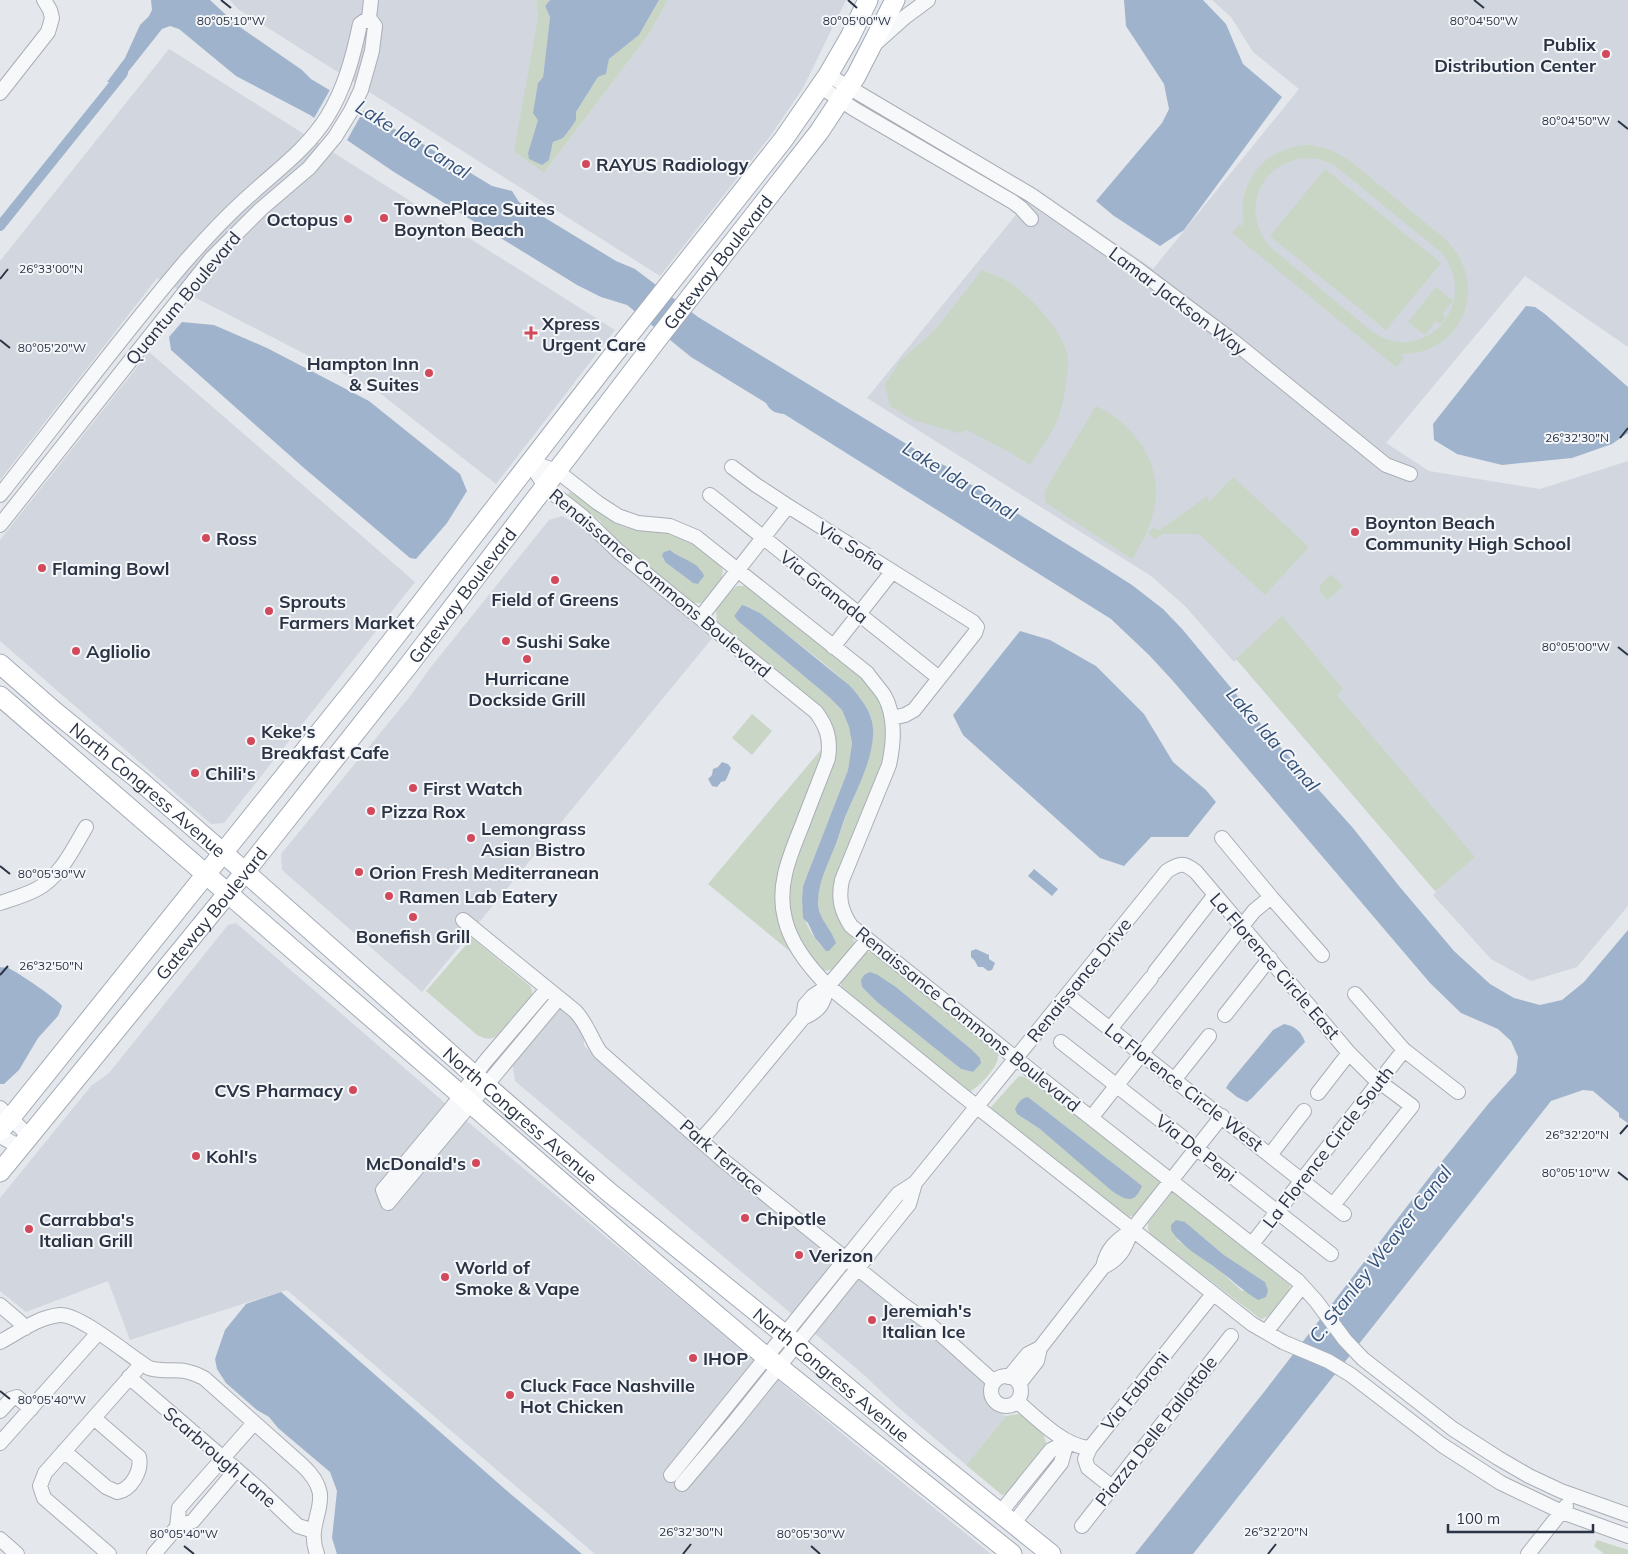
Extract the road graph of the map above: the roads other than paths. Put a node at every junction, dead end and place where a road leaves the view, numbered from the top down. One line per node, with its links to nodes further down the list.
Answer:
1 (44, 0): 9 (street)
2 (371, 0): 6 (street, Quantum Boulevard)
3 (868, 0): 8 (main road, Gateway Boulevard)
4 (895, 0): 7 (main road, Gateway Boulevard)
5 (928, 0): 7 (street)
6 (369, 18): 19 (street, Quantum Boulevard); 22 (street, Quantum Boulevard)
7 (874, 45): 10 (main road, Gateway Boulevard)
8 (824, 81): 10 (street, Lamar Jackson Way); 14 (main road, Gateway Boulevard)
9 (0, 93)
10 (845, 94): 11 (street, Lamar Jackson Way); 12 (street, Lamar Jackson Way); 16 (main road, Gateway Boulevard)
11 (958, 153): 12 (street); 17 (street, Lamar Jackson Way)
12 (950, 167): 13 (street, Lamar Jackson Way)
13 (1032, 219)
14 (530, 462): 16 (street, Renaissance Commons Boulevard); 18 (street, Renaissance Commons Boulevard); 28 (main road, Gateway Boulevard)
15 (732, 467): 21 (street, Via Sofia)
16 (557, 471): 18 (main road, Gateway Boulevard); 24 (street, Renaissance Commons Boulevard)
17 (1410, 474)
18 (544, 487): 27 (street, Renaissance Commons Boulevard); 31 (main road, Gateway Boulevard)
19 (0, 495)
20 (710, 495): 23 (street, Via Granada)
21 (788, 506): 23 (street); 25 (street, Via Sofia)
22 (0, 525)
23 (764, 538): 24 (street); 26 (street, Via Granada)
24 (738, 571): 27 (street); 29 (street, Renaissance Commons Boulevard)
25 (892, 572): 26 (street); 32 (street, Via Sofia)
26 (858, 614): 29 (street); 32 (street, Via Granada)
27 (700, 618): 50 (street, Renaissance Commons Boulevard)
28 (400, 631): 31 (main road); 37 (main road, Gateway Boulevard)
29 (833, 647): 34 (street, Renaissance Commons Boulevard)
30 (0, 664): 37 (main road, North Congress Avenue)
31 (399, 676): 39 (main road, Gateway Boulevard)
32 (939, 678): 34 (street)
33 (0, 696): 40 (main road, North Congress Avenue)
34 (892, 718): 47 (street, Renaissance Commons Boulevard)
35 (86, 827): 44 (street)
36 (1222, 838): 43 (street)
37 (224, 854): 39 (main road, North Congress Avenue); 40 (main road, Gateway Boulevard)
38 (1167, 871): 42 (street, La Florence Circle East); 53 (street, Renaissance Drive)
39 (245, 872): 41 (main road, Gateway Boulevard); 63 (main road, North Congress Avenue)
40 (205, 875): 41 (main road, North Congress Avenue); 74 (main road, Gateway Boulevard)
41 (227, 894): 69 (main road, North Congress Avenue); 77 (main road, Gateway Boulevard)
42 (1214, 896): 46 (street, La Florence Circle East); 56 (street)
43 (1271, 897): 46 (street); 48 (street)
44 (0, 903)
45 (463, 920): 51 (street, Park Terrace)
46 (1242, 926): 49 (street, La Florence Circle East); 61 (street)
47 (867, 940): 50 (street); 62 (street, Renaissance Commons Boulevard)
48 (1322, 955)
49 (1270, 958): 55 (street); 60 (street, La Florence Circle East)
50 (828, 986): 70 (street, Renaissance Commons Boulevard); 76 (street)
51 (547, 989): 54 (street, Park Terrace); 63 (street)
52 (1355, 994): 59 (street)
53 (1067, 995): 56 (street, La Florence Circle West); 62 (street, Renaissance Drive)
54 (559, 998): 63 (street); 76 (street, Park Terrace)
55 (1225, 1016)
56 (1110, 1029): 61 (street, La Florence Circle West)
57 (1208, 1036): 64 (street)
58 (1061, 1042): 66 (street, Via De Pepi)
59 (1404, 1050): 65 (street, La Florence Circle South); 67 (street)
60 (1349, 1053): 65 (street, La Florence Circle East); 68 (street)
61 (1141, 1054): 64 (street, La Florence Circle West); 66 (street)
62 (1016, 1059): 70 (street, Renaissance Drive); 73 (street, Renaissance Commons Boulevard)
63 (479, 1080): 69 (street); 98 (main road, North Congress Avenue)
64 (1174, 1080): 72 (street, La Florence Circle West)
65 (1380, 1082): 82 (street, La Florence Circle South); 84 (street, La Florence Circle East)
66 (1117, 1086): 73 (street); 78 (street, Via De Pepi)
67 (1458, 1092)
68 (1318, 1093)
69 (465, 1100): 69 (street); 100 (main road, North Congress Avenue)
70 (977, 1106): 83 (street, Renaissance Drive); 86 (street, Renaissance Commons Boulevard)
71 (1304, 1111): 79 (street)
72 (1222, 1116): 78 (street); 79 (street, La Florence Circle West)
73 (1091, 1118): 81 (street, Renaissance Commons Boulevard)
74 (4, 1119): 77 (street)
75 (0, 1136): 77 (street)
76 (700, 1140): 89 (street, Park Terrace)
77 (24, 1142): 80 (main road, Gateway Boulevard)
78 (1196, 1148): 81 (street); 85 (street, Via De Pepi)
79 (1270, 1155): 82 (street, La Florence Circle West)
80 (0, 1172)
81 (1173, 1178): 86 (street); 87 (street, Renaissance Commons Boulevard)
82 (1302, 1180): 84 (street, La Florence Circle West); 85 (street, La Florence Circle South)
83 (915, 1183): 89 (street, Renaissance Drive); 90 (street, Renaissance Drive)
84 (1339, 1210)
85 (1277, 1212): 87 (street, La Florence Circle South); 88 (street, Via De Pepi)
86 (1132, 1230): 92 (street, Renaissance Commons Boulevard); 103 (street)
87 (1252, 1244): 91 (street, Renaissance Commons Boulevard)
88 (1330, 1254)
89 (845, 1258): 90 (street, Park Terrace); 98 (street, Renaissance Drive)
90 (857, 1268): 98 (street, Renaissance Drive); 104 (street, Park Terrace)
91 (1302, 1286): 95 (street); 107 (street, Renaissance Commons Boulevard)
92 (1213, 1294): 95 (street, Renaissance Commons Boulevard); 116 (street, Via Fabroni)
93 (0, 1305): 94 (street)
94 (25, 1328): 96 (street); 99 (street)
95 (1266, 1332): 113 (street, Renaissance Commons Boulevard)
96 (98, 1333): 101 (street); 106 (street)
97 (1231, 1336): 122 (street, Piazza Delle Pallottole)
98 (790, 1339): 100 (street, Renaissance Drive); 126 (main road, North Congress Avenue)
99 (0, 1342)
100 (773, 1362): 108 (street); 111 (street); 127 (main road, North Congress Avenue)
101 (140, 1363): 102 (street); 112 (street)
102 (129, 1377): 110 (street); 118 (street, Scarbrough Lane)
103 (1014, 1380): 104 (street); 105 (street)
104 (994, 1382): 105 (street)
105 (1017, 1402): 114 (street)
106 (31, 1409): 109 (street); 115 (street)
107 (1427, 1409): 113 (street); 123 (street, Renaissance Commons Boulevard)
108 (724, 1410): 111 (street); 120 (street)
109 (0, 1411)
110 (94, 1418): 117 (street); 117 (street)
111 (736, 1420): 121 (street)
112 (254, 1423): 118 (street); 130 (street)
113 (1415, 1424): 124 (street, Renaissance Commons Boulevard)
114 (1067, 1442): 116 (street); 126 (street)
115 (0, 1443)
116 (1090, 1448): 122 (street, Via Fabroni)
117 (64, 1452): 134 (street)
118 (222, 1458): 119 (street, Scarbrough Lane); 129 (street)
119 (236, 1470): 129 (street); 130 (street, Scarbrough Lane)
120 (671, 1475)
121 (682, 1484)
122 (1112, 1487): 128 (street, Piazza Delle Pallottole)
123 (1575, 1496): 124 (street); 125 (street, Renaissance Commons Boulevard)
124 (1562, 1512): 131 (street, Renaissance Commons Boulevard); 139 (street)
125 (1628, 1516)
126 (1007, 1519): 127 (main road); 138 (main road, North Congress Avenue)
127 (969, 1520): 137 (main road, North Congress Avenue)
128 (1082, 1526)
129 (177, 1527): 135 (street)
130 (314, 1531): 136 (street)
131 (1628, 1536)
132 (0, 1539): 133 (street)
133 (17, 1554)
134 (108, 1554)
135 (154, 1554)
136 (317, 1554)
137 (1012, 1554)
138 (1051, 1554)
139 (1528, 1554)

